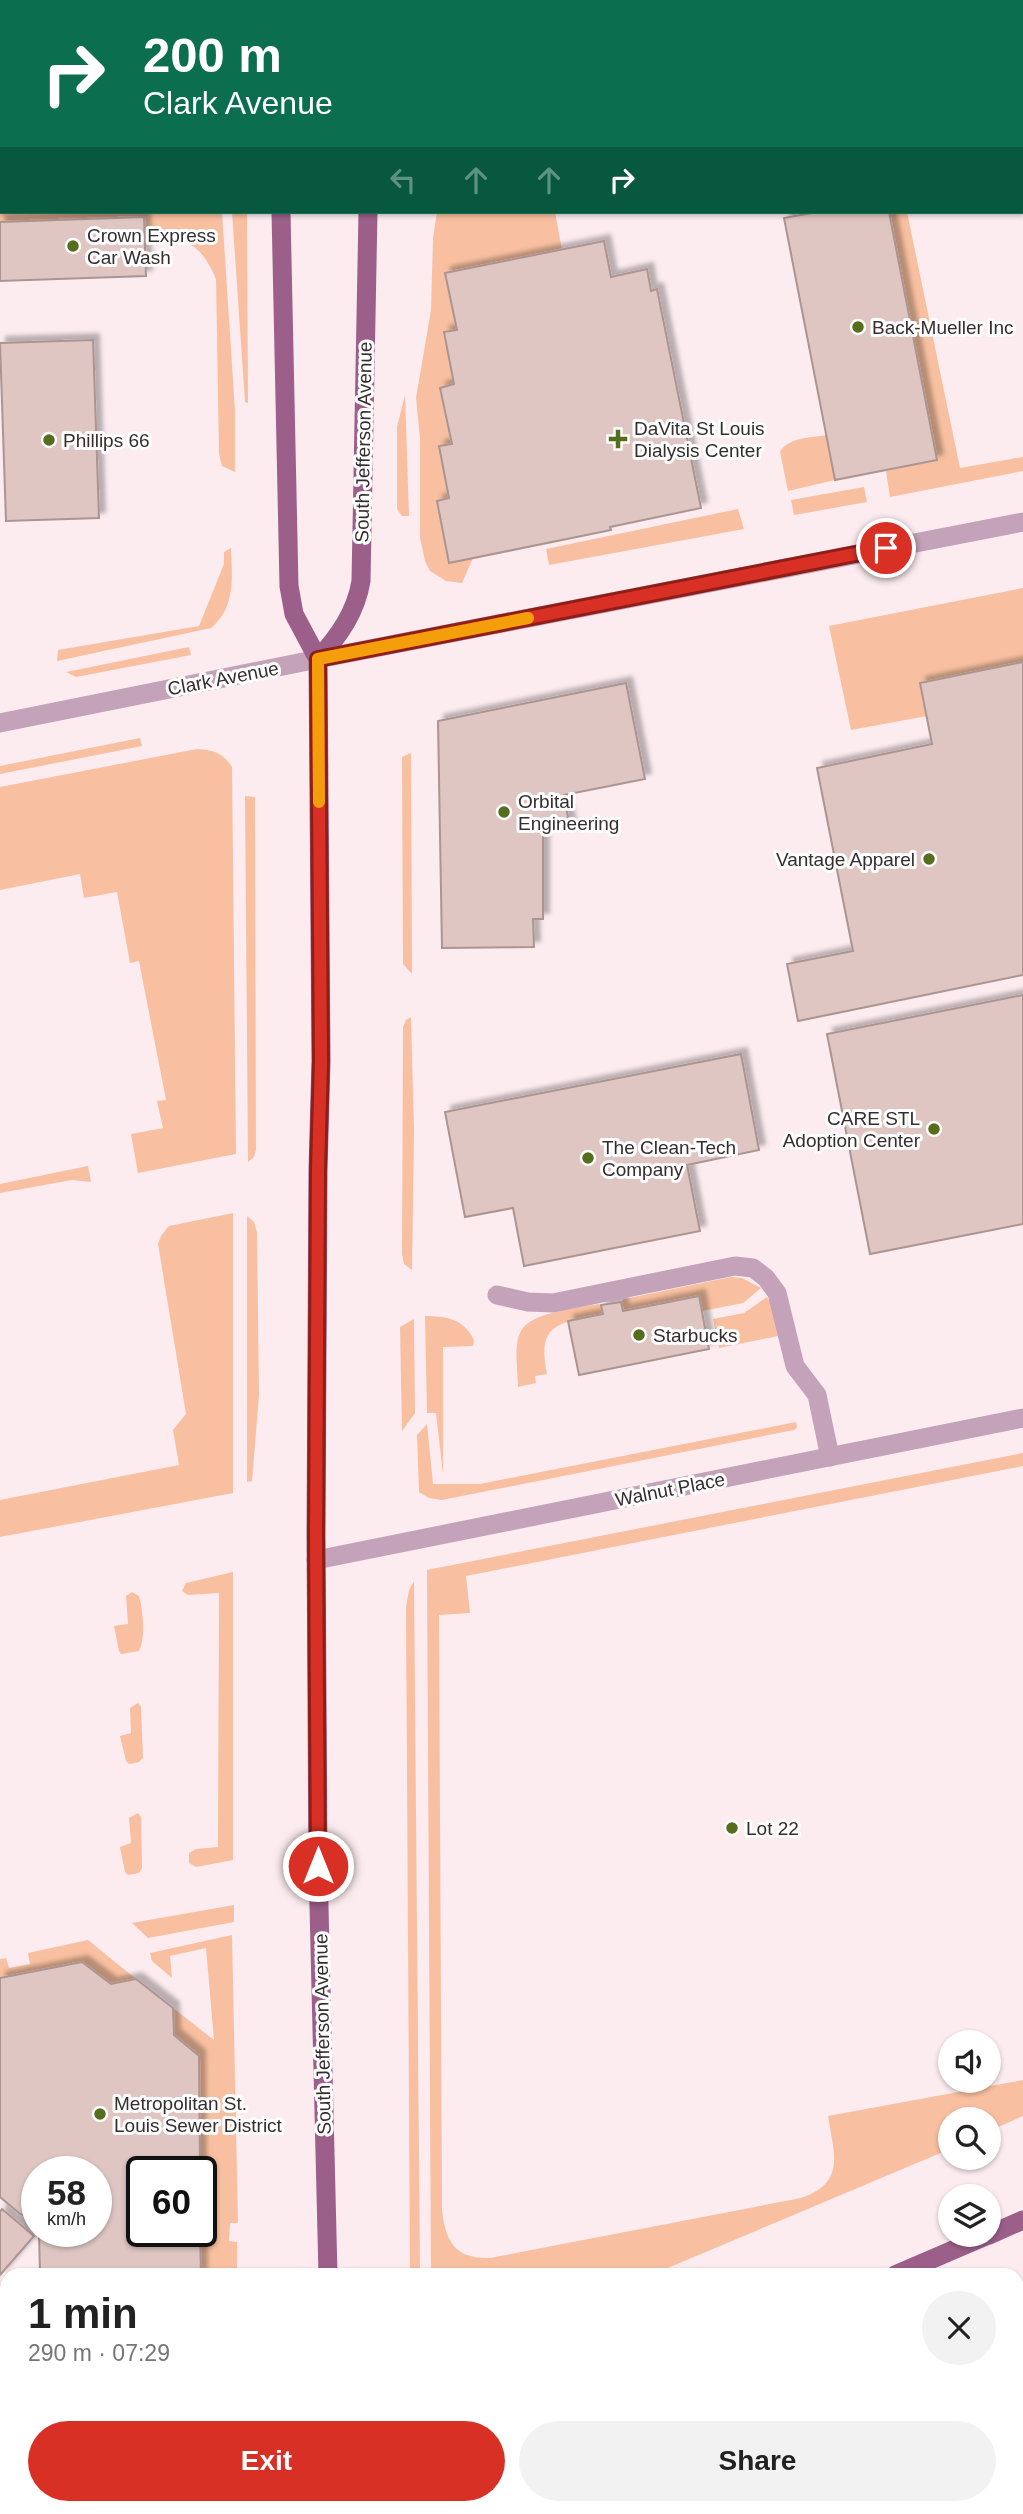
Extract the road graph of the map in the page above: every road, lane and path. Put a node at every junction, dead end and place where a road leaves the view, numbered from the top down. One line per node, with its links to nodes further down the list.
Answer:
1 (281, 214): 4 (main road, South Jefferson Avenue)
2 (368, 214): 4 (main road, South Jefferson Avenue)
3 (1023, 522): 4 (street, Clark Avenue)
4 (318, 659): 5 (street, Clark Avenue); 9 (main road, South Jefferson Avenue)
5 (0, 723)
6 (497, 1295): 8 (street)
7 (1023, 1418): 8 (street, Walnut Place)
8 (830, 1458): 9 (street, Walnut Place)
9 (316, 1560): 13 (main road, South Jefferson Avenue)
10 (1023, 2220): 11 (main road)
11 (1001, 2229)
12 (960, 2247): 14 (main road)
13 (328, 2268)
14 (911, 2268)

